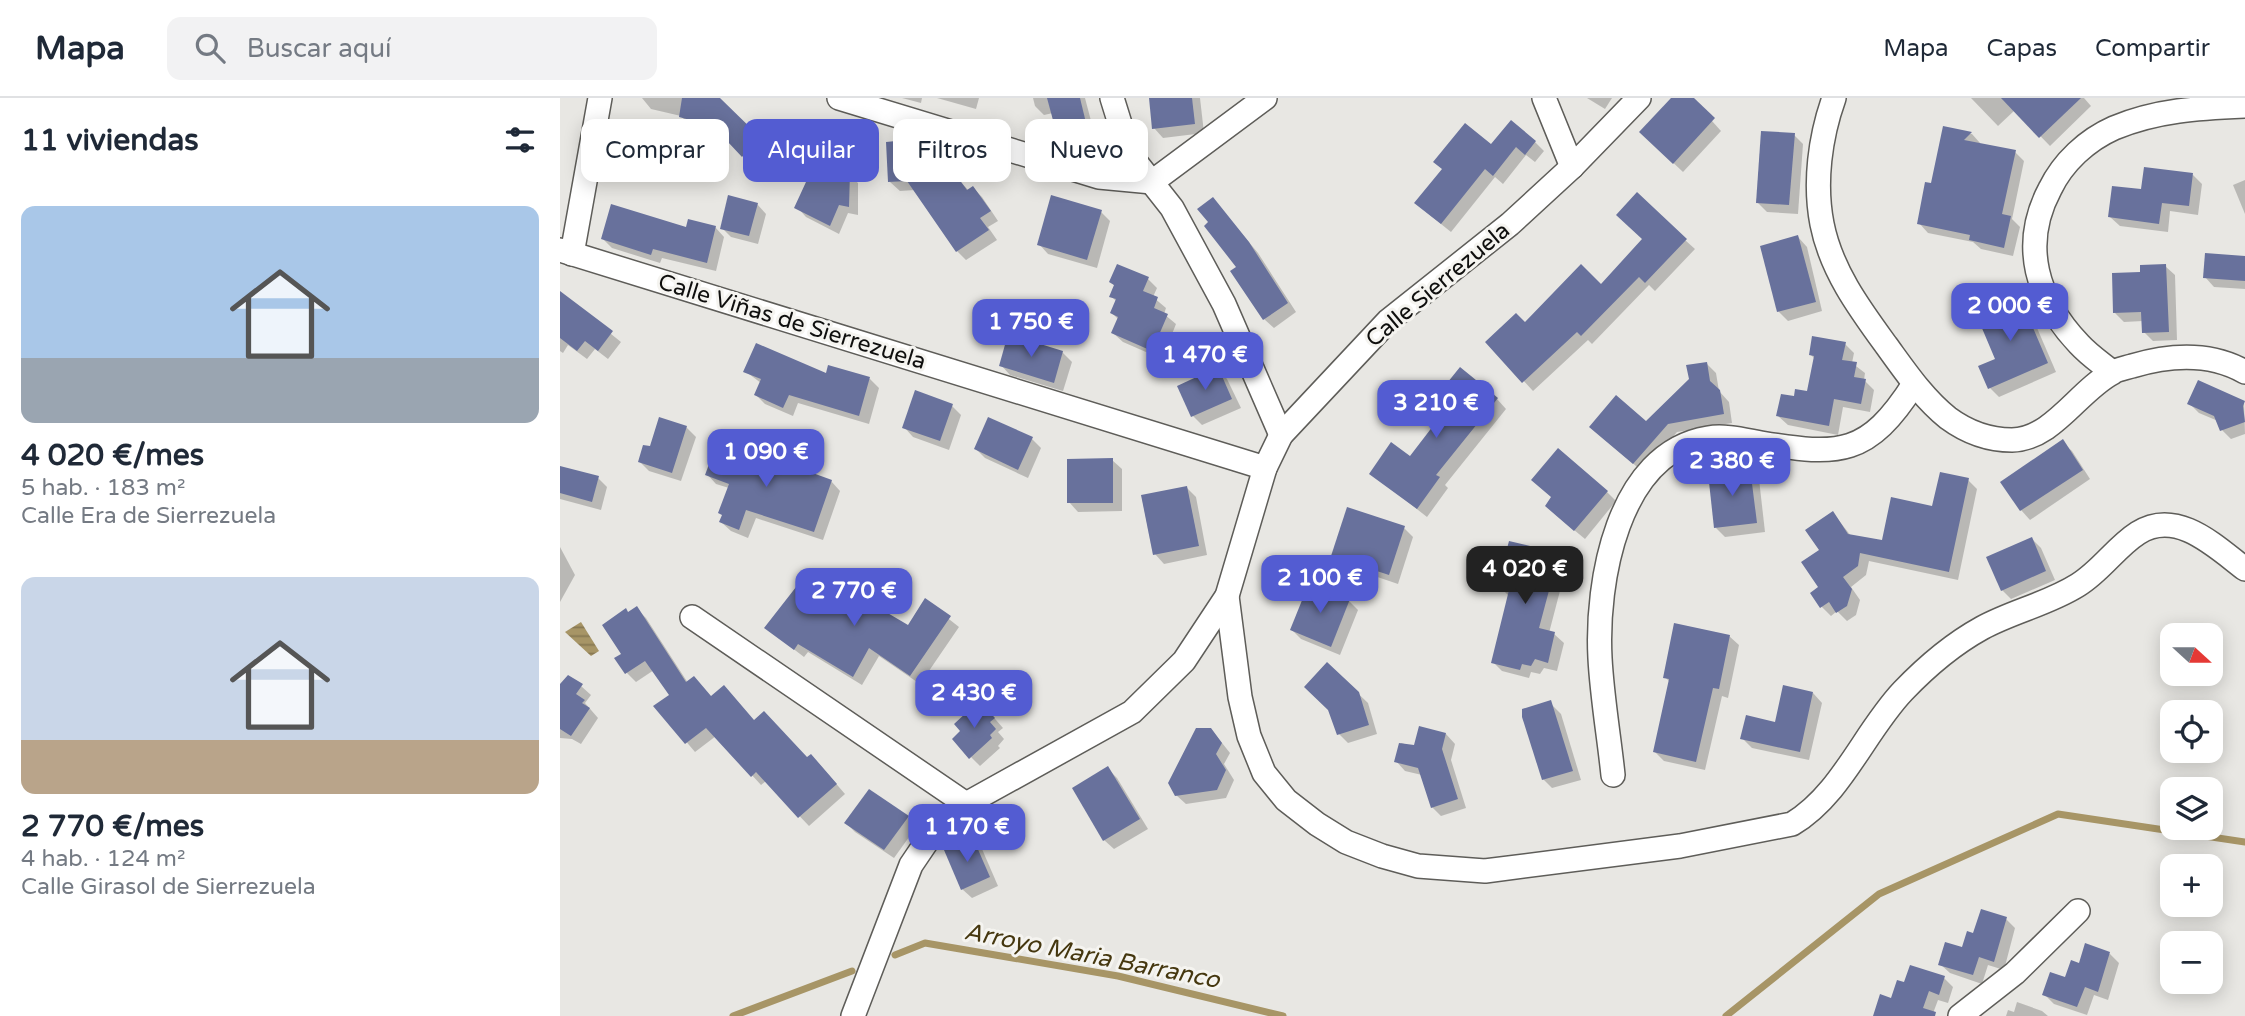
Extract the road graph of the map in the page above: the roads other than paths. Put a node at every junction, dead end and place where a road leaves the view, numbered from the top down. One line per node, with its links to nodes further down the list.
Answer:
1 (600, 98): 11 (street)
2 (839, 98): 10 (street)
3 (1112, 98): 10 (street)
4 (1265, 98): 10 (street)
5 (1544, 98): 9 (street)
6 (1639, 98): 9 (street, Calle Sierrezuela)
7 (1834, 98): 14 (street)
8 (2245, 106): 12 (street)
9 (1572, 167): 15 (street, Calle Sierrezuela)
10 (1152, 182): 15 (street)
11 (566, 252): 16 (street, Calle Viñas de Sierrezuela)
12 (2112, 372): 13 (street); 14 (street)
13 (2245, 372)
14 (1914, 384): 20 (street)
15 (1281, 435): 16 (street, Calle Sierrezuela)
16 (1265, 468): 18 (street, Calle Sierrezuela)
17 (2245, 569): 18 (street)
18 (1227, 596): 21 (street, Calle Sierrezuela)
19 (692, 617): 21 (street)
20 (1613, 775)
21 (966, 804): 23 (street, Calle Sierrezuela)
22 (2078, 911): 24 (street)
23 (853, 1016)
24 (1960, 1016)

